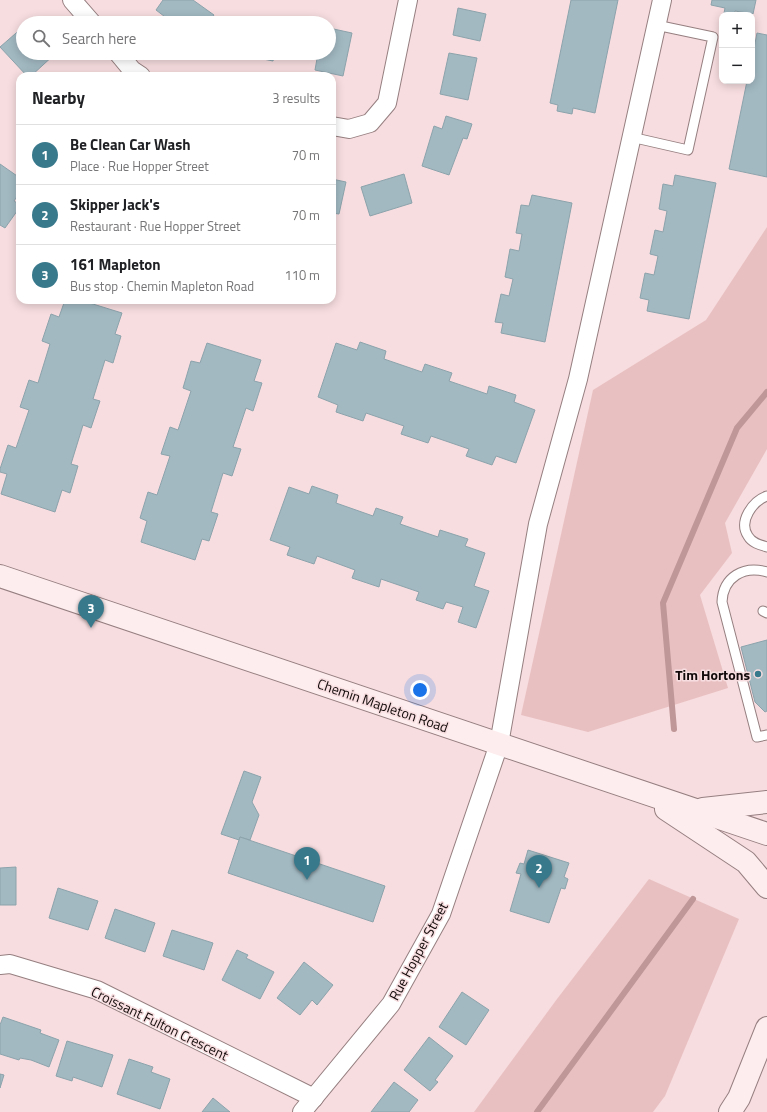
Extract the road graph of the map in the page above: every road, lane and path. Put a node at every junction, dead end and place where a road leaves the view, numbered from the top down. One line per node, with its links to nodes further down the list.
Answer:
1 (72, 0): 4 (street)
2 (408, 0): 8 (street)
3 (662, 0): 5 (street, Rue Hopper Street)
4 (86, 16)
5 (656, 25): 9 (street, Rue Hopper Street); 9 (lane)
6 (124, 60): 7 (street)
7 (135, 72)
8 (336, 127)
9 (631, 137): 15 (street, Rue Hopper Street)
10 (767, 496): 11 (lane)
11 (767, 547)
12 (767, 572): 14 (lane)
13 (0, 576): 15 (main road, Chemin Mapleton Road)
14 (767, 734)
15 (499, 744): 16 (main road, Chemin Mapleton Road); 23 (street, Rue Hopper Street)
16 (638, 791): 18 (main road, Chemin Mapleton Road); 20 (main road)
17 (767, 802): 18 (main road)
18 (695, 810): 19 (main road, Chemin Mapleton Road)
19 (767, 834)
20 (767, 887)
21 (0, 965): 23 (street, Croissant Fulton Crescent)
22 (767, 1028): 25 (main road)
23 (314, 1098): 24 (street, Rue Hopper Street)
24 (302, 1112)
25 (730, 1112)

